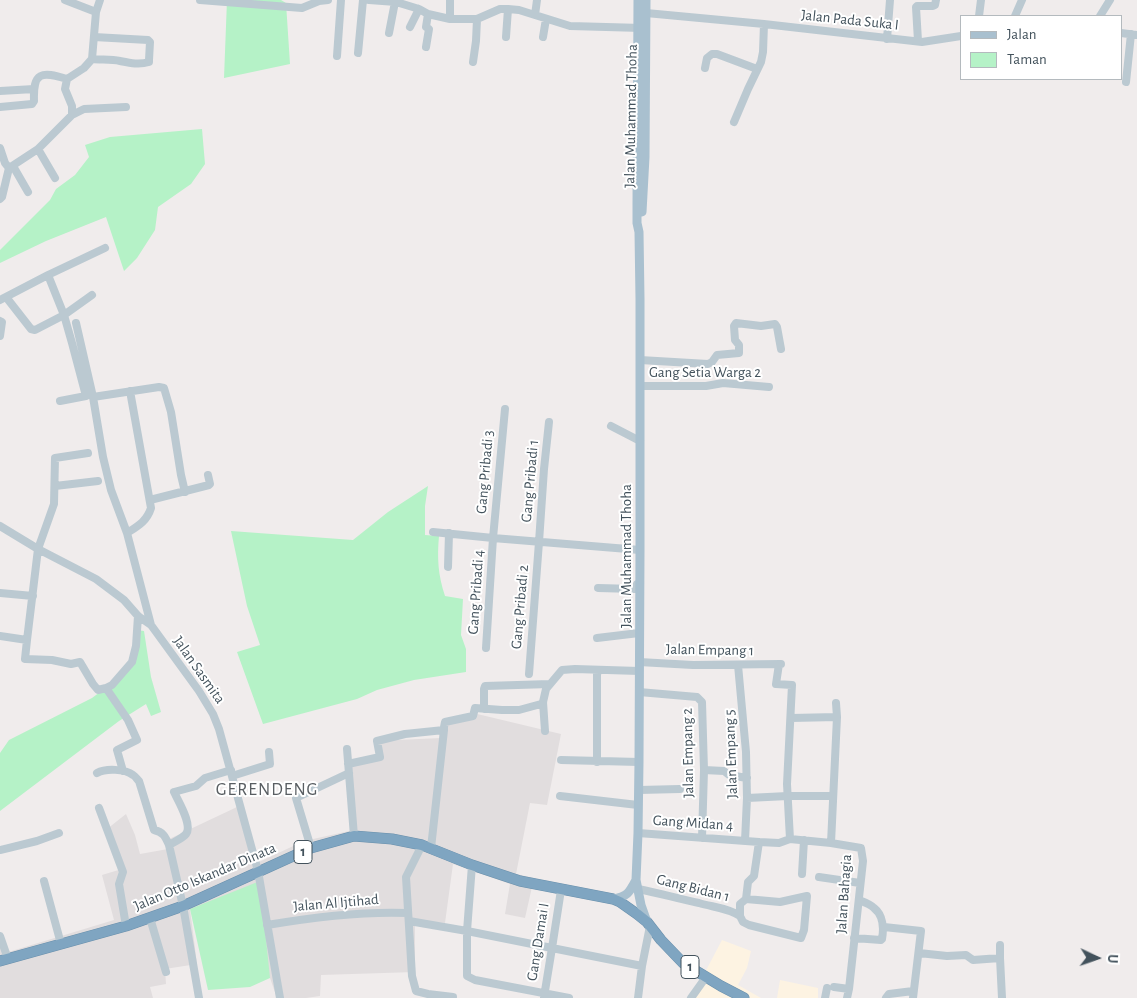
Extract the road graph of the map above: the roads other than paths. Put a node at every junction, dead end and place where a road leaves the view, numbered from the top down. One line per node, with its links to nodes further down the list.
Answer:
1 (65, 0): 22 (street)
2 (100, 0): 22 (street)
3 (200, 0): 19 (street)
4 (328, 0): 17 (street)
5 (341, 0): 45 (street)
6 (363, 0): 44 (street)
7 (369, 0): 18 (street)
8 (450, 0): 29 (street)
9 (537, 0): 25 (street)
10 (638, 0): 34 (main road, Jalan Muhammad Thoha)
11 (646, 0): 24 (main road, Jalan Muhammad Thoha)
12 (890, 0): 41 (street)
13 (936, 0): 42 (street)
14 (981, 0): 26 (street)
15 (1022, 0): 27 (street)
16 (1110, 0): 28 (street)
17 (319, 1): 19 (street)
18 (396, 1): 21 (street); 35 (street)
19 (284, 3)
20 (508, 9): 25 (street); 30 (street); 39 (street)
21 (419, 10): 23 (street); 33 (street)
22 (96, 12): 38 (street)
23 (428, 14): 29 (street); 43 (street)
24 (646, 14): 32 (street, Jalan Pada Suka I); 34 (main road, Jalan Muhammad Thoha)
25 (535, 15): 31 (street)
26 (978, 15)
27 (1015, 15)
28 (1101, 15)
29 (450, 19): 30 (street)
30 (477, 19): 47 (street)
31 (546, 19): 34 (street); 40 (street)
32 (764, 24): 41 (street, Jalan Pada Suka I); 49 (street)
33 (410, 27)
34 (642, 29): 75 (main road, Jalan Muhammad Thoha)
35 (389, 32)
36 (1134, 35): 51 (street)
37 (960, 36): 42 (street, Jalan Pada Suka I)
38 (94, 37): 46 (street); 46 (street)
39 (506, 37)
40 (543, 37)
41 (887, 38): 42 (street, Jalan Pada Suka I)
42 (918, 41)
43 (426, 47)
44 (358, 53)
45 (337, 56)
46 (92, 60): 50 (street)
47 (473, 62)
48 (705, 68): 49 (street)
49 (757, 69): 57 (street)
50 (67, 79): 52 (street); 56 (street)
51 (1126, 82)
52 (34, 89): 53 (street); 55 (street)
53 (0, 91)
54 (126, 107): 56 (street)
55 (0, 108)
56 (72, 115): 59 (street)
57 (734, 122)
58 (0, 148): 60 (street)
59 (38, 149): 61 (street); 62 (street)
60 (1, 157): 61 (street)
61 (11, 167): 63 (street); 64 (street)
62 (55, 178)
63 (28, 192)
64 (0, 199)
65 (106, 248): 66 (street)
66 (48, 275): 68 (street); 69 (street)
67 (92, 295): 69 (street)
68 (3, 299): 69 (street)
69 (64, 315): 73 (street)
70 (0, 321): 72 (street)
71 (76, 323): 73 (street)
72 (0, 336)
73 (77, 346): 79 (street)
74 (781, 349): 75 (street)
75 (640, 360): 76 (main road, Jalan Muhammad Thoha)
76 (640, 386): 77 (street, Gang Setia Warga 2); 84 (main road, Jalan Muhammad Thoha)
77 (770, 387)
78 (130, 391): 79 (street); 89 (street); 90 (street)
79 (90, 396): 80 (street); 93 (street)
80 (60, 401)
81 (505, 409): 95 (street, Gang Pribadi 3)
82 (549, 422): 96 (street, Gang Pribadi 1)
83 (612, 426): 84 (street)
84 (640, 441): 98 (main road, Jalan Muhammad Thoha)
85 (88, 453): 88 (street)
86 (208, 474): 89 (street)
87 (98, 481): 88 (street)
88 (55, 486): 97 (street)
89 (185, 492): 90 (street)
90 (150, 500): 93 (street)
91 (0, 526): 97 (street, Jalan Sasmita)
92 (433, 532): 94 (street)
93 (127, 533): 104 (street)
94 (449, 533): 95 (street); 99 (street)
95 (493, 538): 96 (street); 109 (street, Gang Pribadi 4)
96 (539, 542): 98 (street); 113 (street, Gang Pribadi 2)
97 (38, 548): 103 (street); 104 (street, Jalan Sasmita)
98 (640, 550): 100 (main road, Jalan Muhammad Thoha)
99 (448, 567)
100 (640, 583): 101 (street); 105 (main road, Jalan Muhammad Thoha)
101 (598, 588)
102 (0, 593): 103 (street)
103 (33, 596): 108 (street)
104 (144, 620): 115 (street); 133 (street, Jalan Sasmita)
105 (639, 633): 107 (street); 111 (main road, Jalan Muhammad Thoha)
106 (0, 636): 108 (street)
107 (597, 638)
108 (27, 640): 115 (street)
109 (486, 648)
110 (738, 665): 111 (street, Jalan Empang 1); 121 (street, Jalan Empang 1); 135 (street, Jalan Empang 5)
111 (639, 667): 112 (street, Jalan Empang 1); 116 (main road, Jalan Muhammad Thoha)
112 (599, 671): 114 (street, Jalan Empang 1); 127 (street)
113 (528, 674)
114 (550, 684): 117 (street); 119 (street)
115 (106, 688): 131 (street)
116 (640, 692): 128 (main road, Jalan Muhammad Thoha); 130 (street, Jalan Empang 2)
117 (543, 702): 119 (street); 123 (street)
118 (836, 703): 120 (street)
119 (484, 709): 122 (street)
120 (837, 717): 121 (street); 140 (street)
121 (791, 718): 139 (street)
122 (444, 730): 129 (street); 154 (street)
123 (545, 730)
124 (347, 749): 129 (street)
125 (269, 752): 133 (street)
126 (560, 760): 127 (street)
127 (597, 762): 128 (street)
128 (639, 762): 137 (main road, Jalan Muhammad Thoha)
129 (348, 764): 134 (street)
130 (704, 770): 135 (street); 147 (street, Jalan Empang 2)
131 (123, 771): 132 (street); 153 (street)
132 (97, 773)
133 (232, 773): 153 (street); 158 (street, Jalan Sasmita)
134 (349, 773): 146 (street); 155 (street)
135 (747, 778): 141 (street, Jalan Empang 5)
136 (680, 789): 137 (street)
137 (638, 790): 142 (main road, Jalan Muhammad Thoha)
138 (560, 796): 142 (street)
139 (788, 796): 140 (street); 141 (street); 148 (street)
140 (833, 796): 152 (street)
141 (747, 798): 150 (street, Jalan Empang 5)
142 (638, 805): 145 (main road, Jalan Muhammad Thoha)
143 (99, 808): 173 (street)
144 (59, 833): 156 (street)
145 (638, 833): 147 (street, Gang Midan 4); 163 (main road, Jalan Muhammad Thoha)
146 (354, 836): 154 (highway, Jalan Otto Iskandar Dinata / 1); 155 (highway, Jalan Otto Iskandar Dinata / 1)
147 (702, 838): 150 (street, Gang Midan 4)
148 (790, 839): 149 (street, Jalan Bahagia); 151 (street, Jalan Bahagia)
149 (804, 840): 152 (street, Jalan Bahagia); 159 (street)
150 (745, 841): 151 (street, Jalan Bahagia)
151 (759, 842): 165 (street)
152 (831, 843): 162 (street, Jalan Bahagia)
153 (169, 845): 168 (street)
154 (426, 846): 157 (highway, Jalan Otto Iskandar Dinata / 1); 170 (street)
155 (311, 848): 158 (highway, Jalan Otto Iskandar Dinata / 1)
156 (0, 850)
157 (472, 865): 164 (highway, Jalan Otto Iskandar Dinata / 1); 176 (street)
158 (258, 871): 168 (highway, Jalan Otto Iskandar Dinata / 1); 174 (street, Jalan Sasmita)
159 (802, 874)
160 (819, 877): 162 (street)
161 (44, 881): 179 (street)
162 (860, 883): 167 (street, Jalan Bahagia)
163 (637, 885): 166 (main road); 169 (street, Gang Bidan 1); 172 (main road, Jalan Muhammad Thoha)
164 (560, 890): 166 (highway, Jalan Otto Iskandar Dinata / 1); 181 (street, Gang Damai I)
165 (746, 899): 169 (street); 169 (street, Gang Bidan 1)
166 (613, 900): 172 (highway, Jalan Otto Iskandar Dinata / 1)
167 (859, 900): 175 (street); 178 (street, Jalan Bahagia)
168 (183, 906): 171 (highway, Jalan Otto Iskandar Dinata / 1); 192 (street)
169 (740, 916)
170 (409, 917): 174 (street, Jalan Al Ijtihad); 176 (street, Jalan Al Ijtihad); 191 (street)
171 (150, 918): 173 (highway, Jalan Otto Iskandar Dinata / 1); 186 (street)
172 (648, 924): 185 (street); 187 (highway, 1)
173 (126, 926): 179 (highway, Jalan Otto Iskandar Dinata / 1)
174 (268, 926): 193 (street, Jalan Sasmita)
175 (884, 927): 178 (street); 182 (street)
176 (467, 931): 181 (street, Jalan Al Ijtihad); 190 (street)
177 (0, 936): 184 (street)
178 (854, 938): 189 (street, Jalan Bahagia)
179 (61, 944): 184 (highway, Jalan Otto Iskandar Dinata / 1)
180 (1000, 945): 183 (street)
181 (552, 948): 185 (street, Jalan Al Ijtihad); 190 (street, Gang Damai I)
182 (919, 953): 183 (street); 188 (street)
183 (1000, 958): 200 (street)
184 (4, 960)
185 (642, 966): 195 (street)
186 (166, 972)
187 (706, 977): 196 (street); 197 (highway, 1)
188 (913, 994): 199 (street)
189 (849, 995): 198 (street)
190 (544, 996): 194 (street)
191 (453, 997)
192 (199, 998)
193 (280, 998)
194 (570, 998)
195 (638, 998)
196 (691, 998)
197 (744, 998)
198 (825, 998)
199 (886, 998)
200 (1002, 998)

